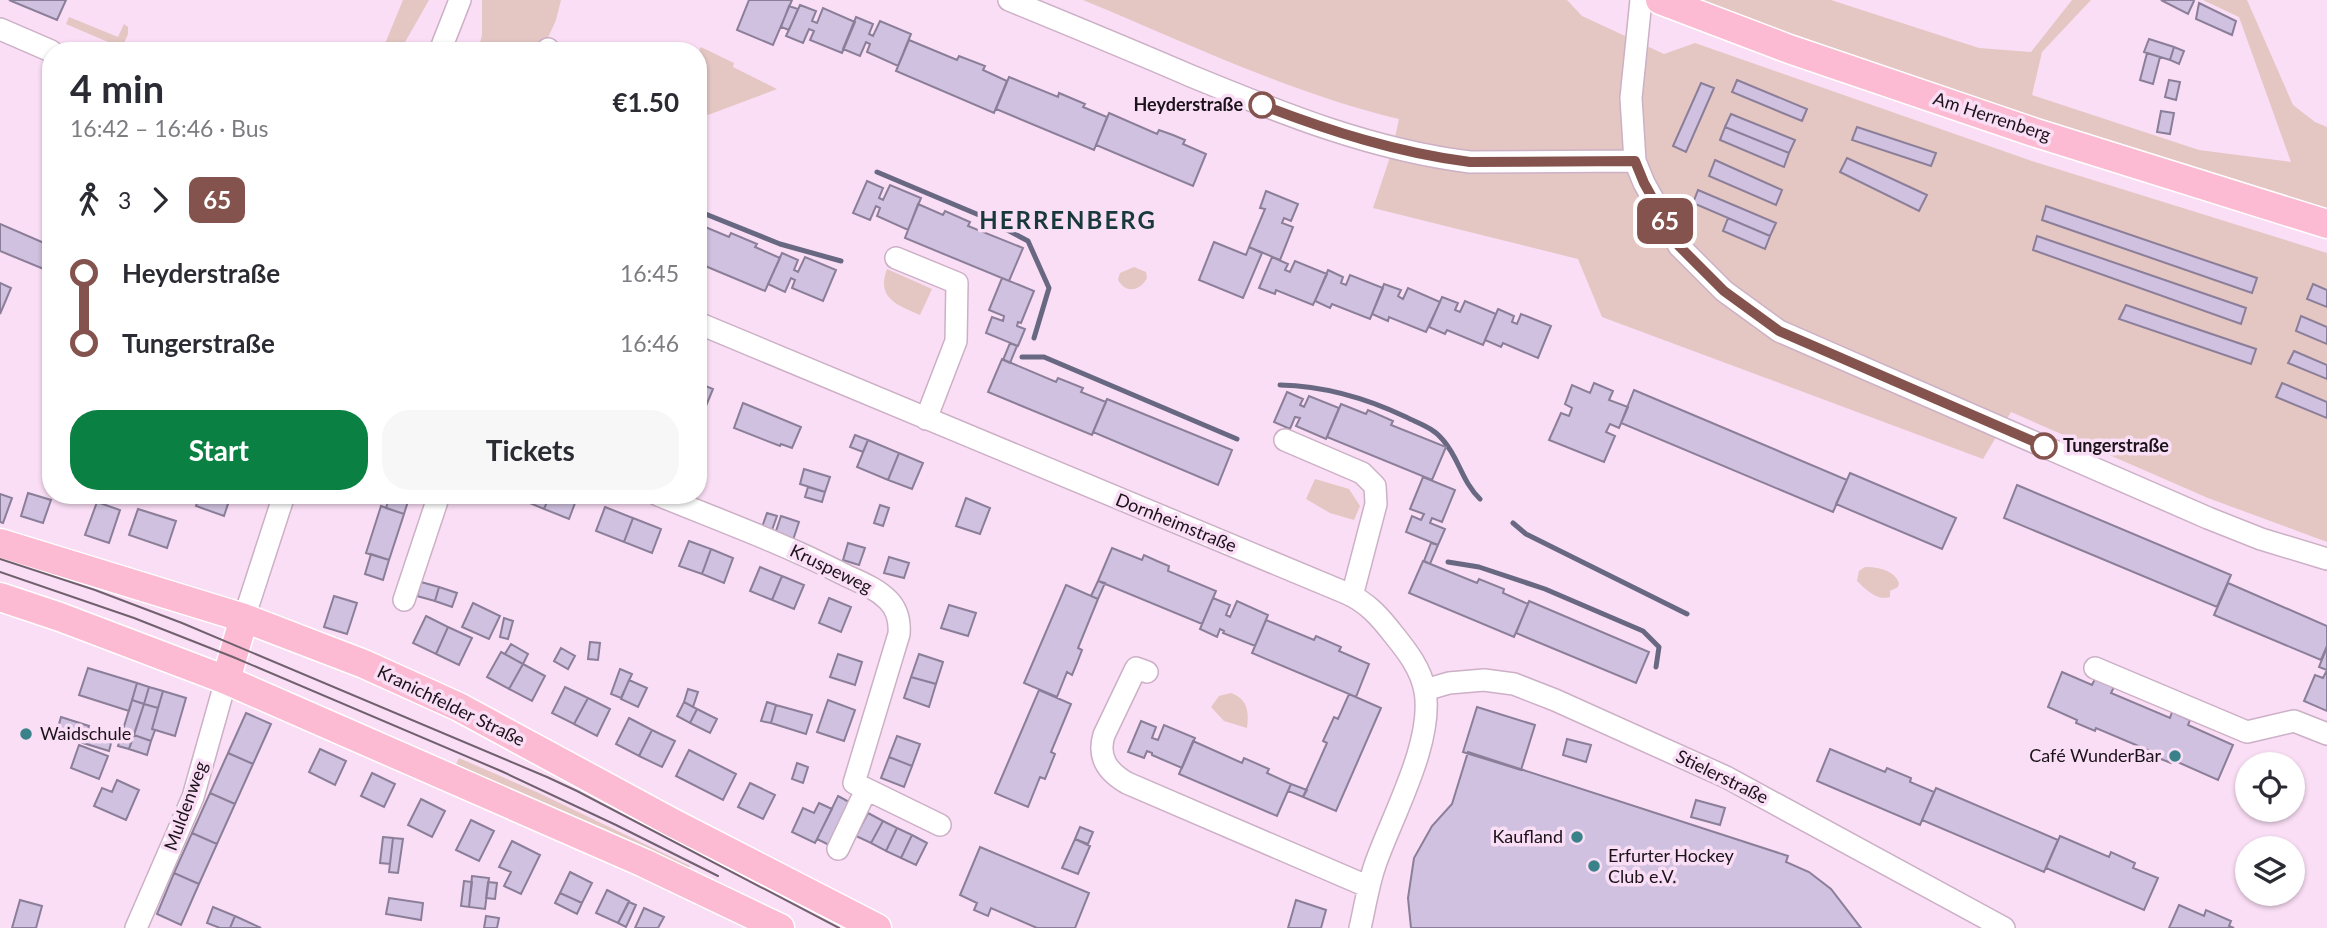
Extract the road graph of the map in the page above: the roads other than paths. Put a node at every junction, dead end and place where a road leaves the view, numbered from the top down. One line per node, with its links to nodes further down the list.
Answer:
1 (460, 0): 6 (street)
2 (1009, 0): 8 (street)
3 (1641, 0): 8 (street)
4 (1660, 0): 9 (main road, Am Herrenberg)
5 (0, 29): 7 (street)
6 (444, 42)
7 (42, 47)
8 (1635, 161): 18 (street)
9 (2327, 224)
10 (896, 258): 12 (street)
11 (707, 327): 12 (street, Dornheimstraße)
12 (926, 419): 19 (street, Dornheimstraße)
13 (1285, 440): 19 (street)
14 (281, 504): 22 (street)
15 (436, 504): 21 (street)
16 (680, 504): 28 (street, Kruspeweg)
17 (0, 543): 22 (main road, Kranichfelder Straße)
18 (2327, 559)
19 (1352, 596): 26 (street, Dornheimstraße)
20 (0, 597): 25 (main road)
21 (404, 600)
22 (244, 618): 25 (main road); 34 (main road, Kranichfelder Straße)
23 (2095, 668): 27 (street)
24 (1147, 673): 31 (street)
25 (226, 680): 32 (street, Muldenweg); 33 (main road)
26 (1425, 690): 31 (street, Dornheimstraße); 36 (street, Stielerstraße)
27 (2327, 734)
28 (866, 790): 29 (street); 30 (street)
29 (940, 825)
30 (838, 849)
31 (1369, 887): 35 (street, Dornheimstraße)
32 (141, 926)
33 (780, 928)
34 (877, 928)
35 (1360, 928)
36 (2004, 928)

